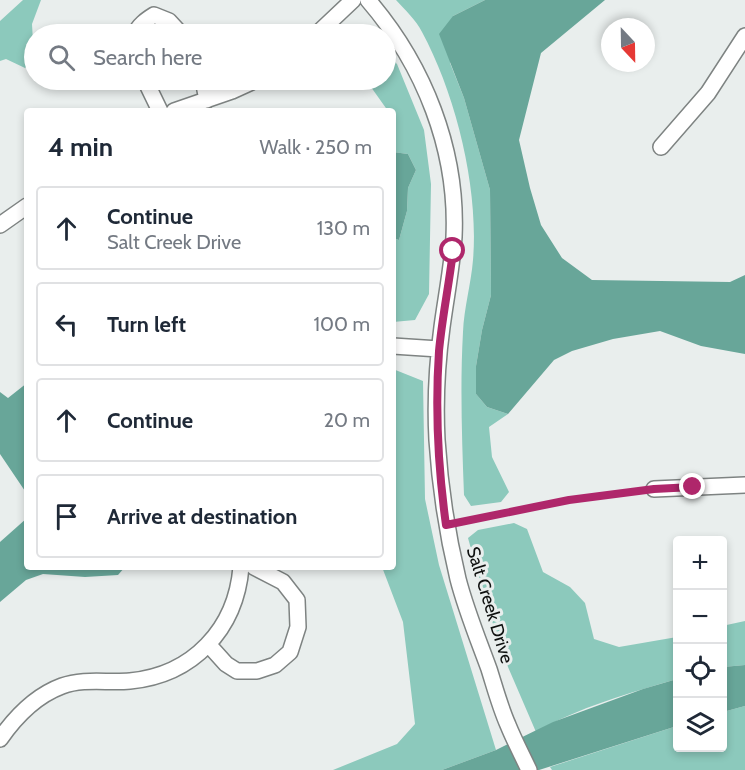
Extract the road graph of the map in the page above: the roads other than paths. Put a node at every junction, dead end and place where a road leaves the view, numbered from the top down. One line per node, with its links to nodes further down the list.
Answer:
1 (353, 0): 5 (street)
2 (368, 0): 6 (street, Salt Creek Drive)
3 (141, 24): 4 (street)
4 (172, 24)
5 (328, 24)
6 (388, 24)
7 (396, 36): 19 (street, Salt Creek Drive)
8 (745, 36): 15 (street)
9 (150, 90): 13 (street)
10 (205, 90): 12 (street)
11 (232, 90): 12 (street)
12 (207, 100): 14 (street)
13 (159, 108)
14 (183, 108)
15 (661, 147)
16 (24, 208): 17 (street)
17 (0, 225)
18 (396, 346): 19 (street)
19 (439, 349): 26 (street, Salt Creek Drive)
20 (745, 485): 21 (street)
21 (654, 489)
22 (241, 570): 24 (street)
23 (260, 570): 24 (street)
24 (208, 645): 25 (street)
25 (0, 739)
26 (529, 770)

